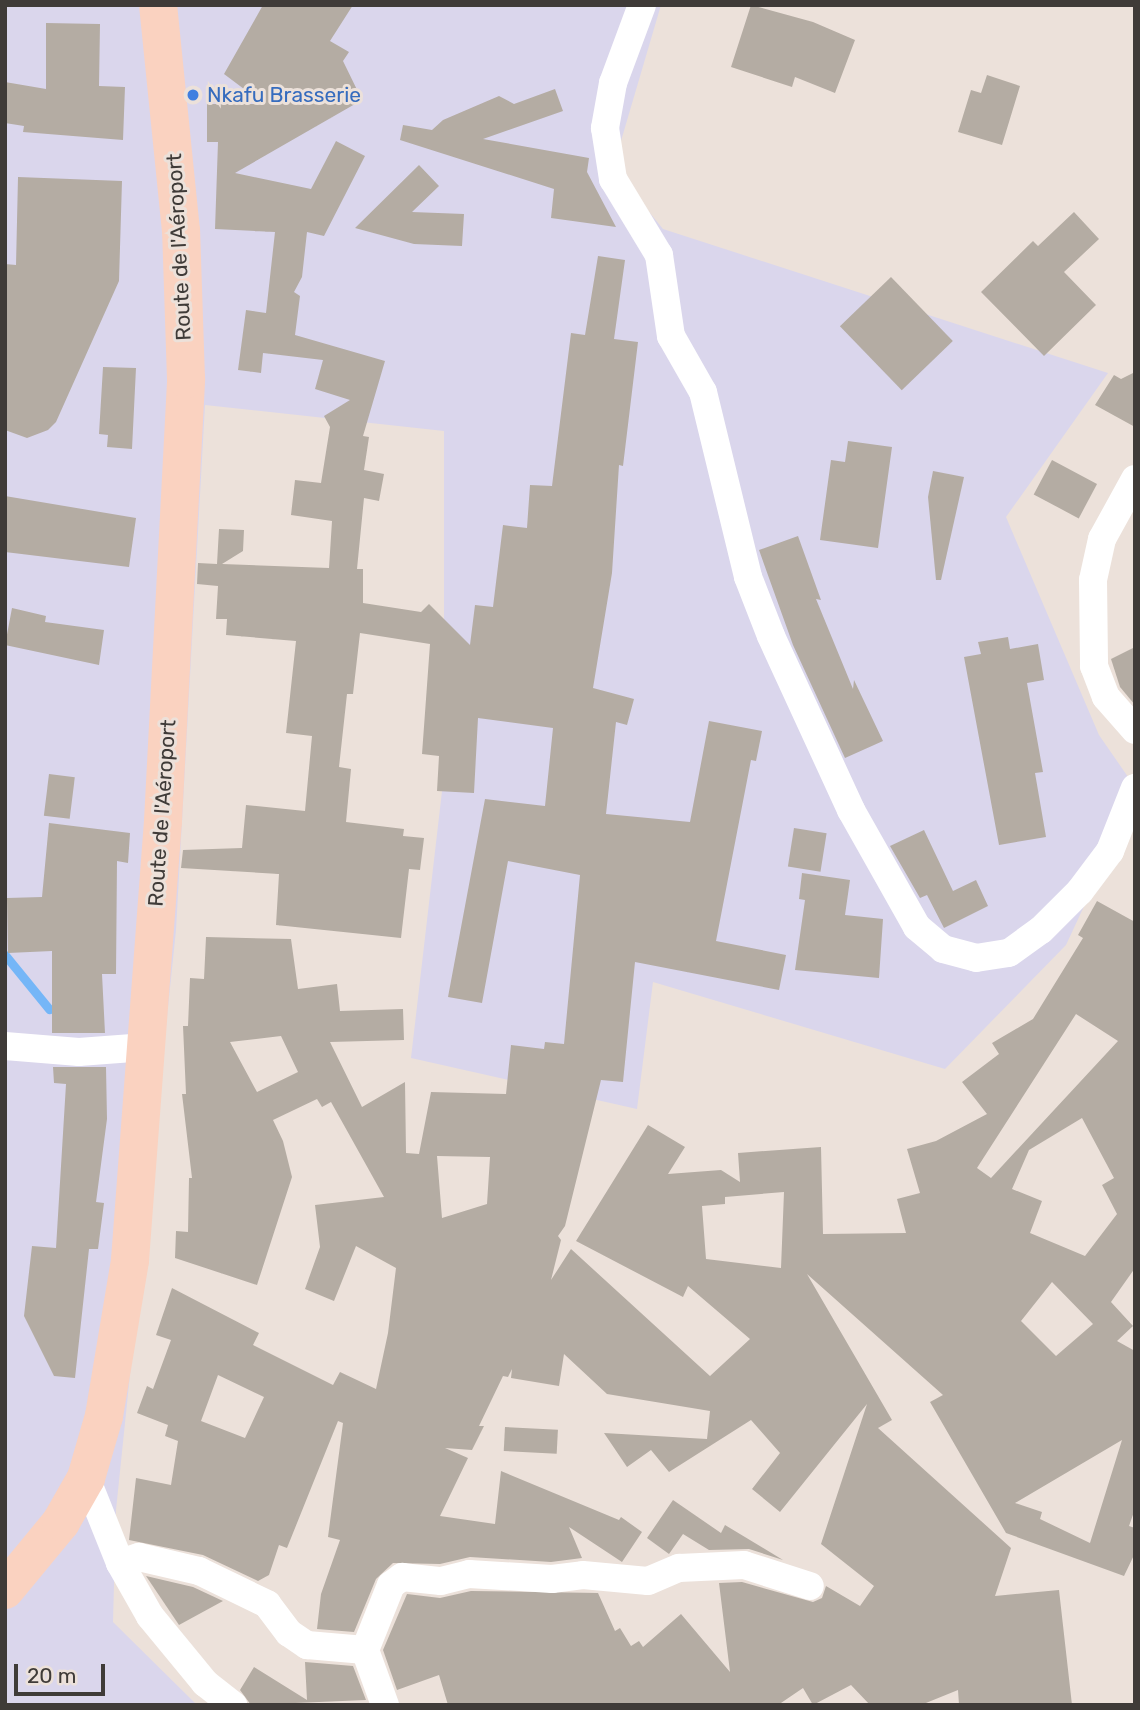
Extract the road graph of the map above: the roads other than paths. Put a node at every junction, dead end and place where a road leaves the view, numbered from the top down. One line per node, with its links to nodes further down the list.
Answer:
1 (158, 5): 7 (highway, Route de l'Aéroport)
2 (642, 5): 5 (street)
3 (1135, 479): 4 (street)
4 (1135, 730)
5 (1135, 788)
6 (5, 1046): 7 (street)
7 (146, 1047): 8 (highway, Route de l'Aéroport)
8 (86, 1478): 9 (street); 11 (highway, Route de l'Aéroport)
9 (120, 1563): 12 (street); 13 (street)
10 (810, 1586): 12 (street)
11 (5, 1590)
12 (365, 1650): 14 (street)
13 (233, 1705)
14 (385, 1705)

